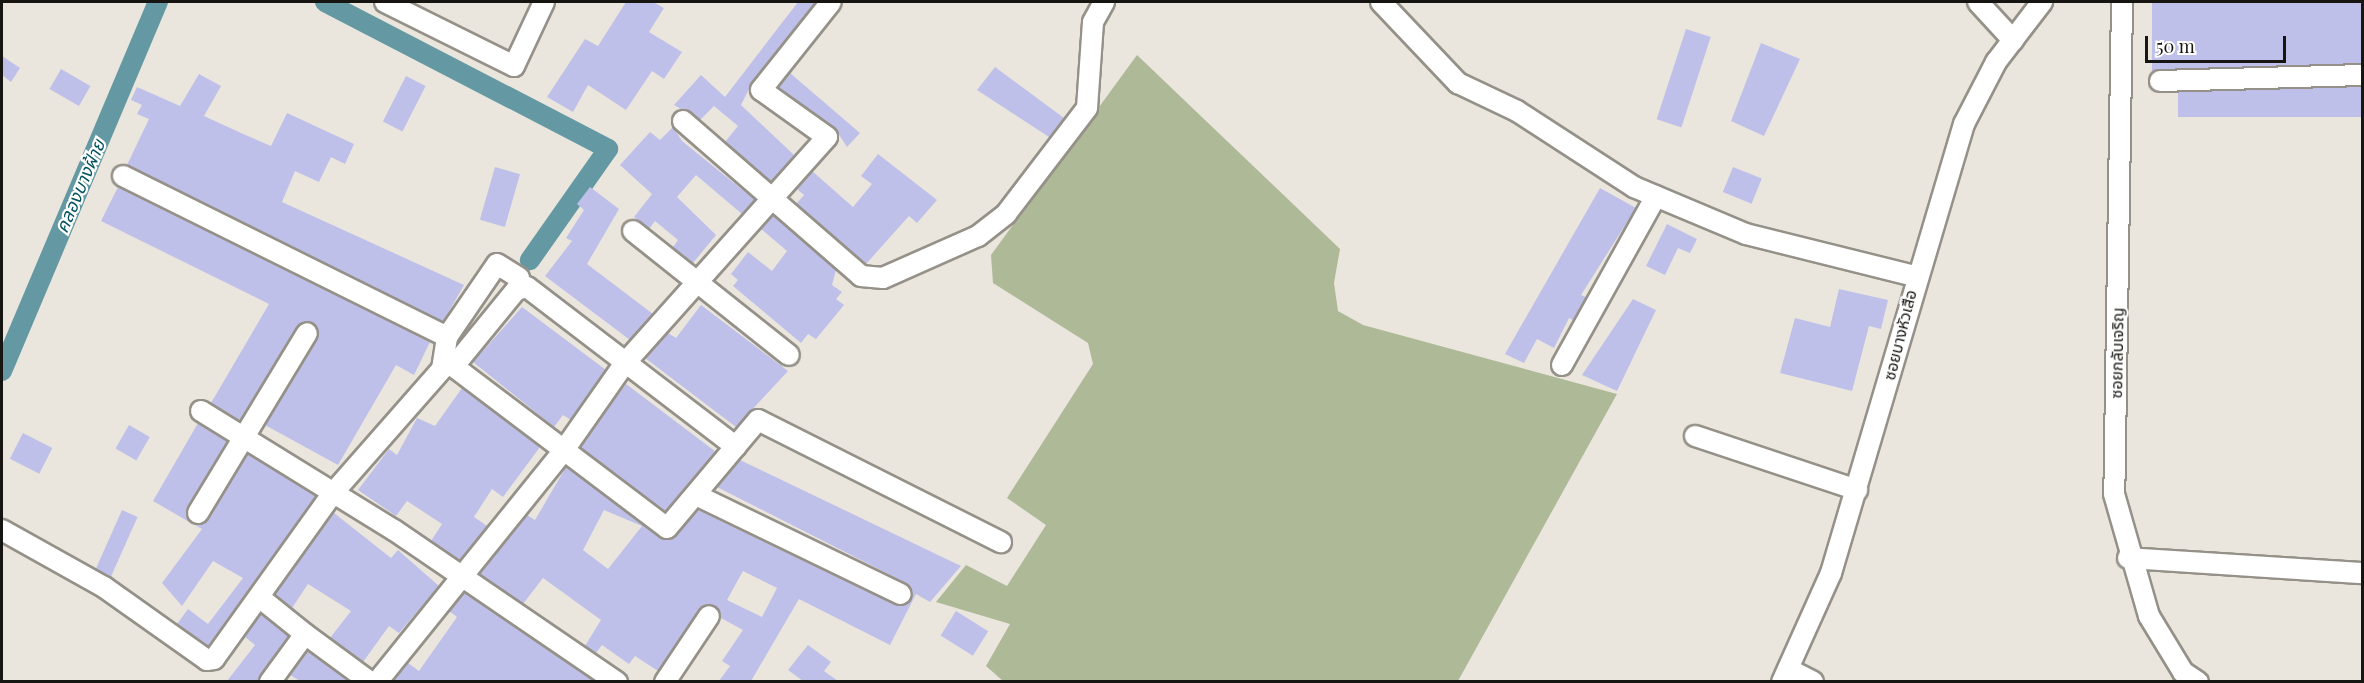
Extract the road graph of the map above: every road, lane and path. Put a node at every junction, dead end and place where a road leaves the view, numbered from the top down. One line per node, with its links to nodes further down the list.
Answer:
1 (385, 2): 2 (street)
2 (544, 2)
3 (831, 2): 15 (street)
4 (1104, 2): 15 (street)
5 (1381, 2): 14 (street)
6 (1978, 2): 9 (street)
7 (2042, 2): 9 (street, ซอยบางหัวเสือ)
8 (2122, 2): 37 (street, ซอยกลับเจริญ)
9 (2013, 40): 17 (street, ซอยบางหัวเสือ)
10 (2362, 75): 11 (street)
11 (2160, 81)
12 (683, 121): 15 (street)
13 (123, 176): 21 (street)
14 (1656, 196): 17 (street); 25 (street)
15 (774, 202): 19 (street)
16 (633, 231): 19 (street)
17 (1915, 276): 31 (street, ซอยบางหัวเสือ)
18 (519, 278): 21 (street)
19 (698, 281): 22 (street); 24 (street)
20 (307, 333): 28 (street)
21 (447, 337): 23 (street)
22 (789, 356)
23 (449, 363): 24 (street); 30 (street); 32 (street)
24 (625, 363): 29 (street); 30 (street)
25 (1562, 365)
26 (201, 411): 28 (street)
27 (1695, 436): 31 (street)
28 (244, 437): 32 (street); 34 (street)
29 (736, 447): 33 (street); 36 (street)
30 (564, 450): 33 (street); 39 (street)
31 (1857, 490): 44 (street, ซอยบางหัวเสือ)
32 (333, 493): 39 (street); 41 (street)
33 (698, 496): 40 (street)
34 (198, 513)
35 (2, 530): 41 (street)
36 (1001, 542)
37 (2128, 558): 38 (street); 51 (street, ซอยกลับเจริญ)
38 (2362, 573)
39 (459, 575): 47 (street); 48 (street)
40 (901, 594)
41 (259, 597): 43 (street)
42 (709, 616): 49 (street)
43 (304, 634): 45 (street); 46 (street)
44 (1785, 675): 50 (street)
45 (270, 681)
46 (370, 681)
47 (377, 681)
48 (617, 681)
49 (665, 681)
50 (1813, 681)
51 (2198, 681)

